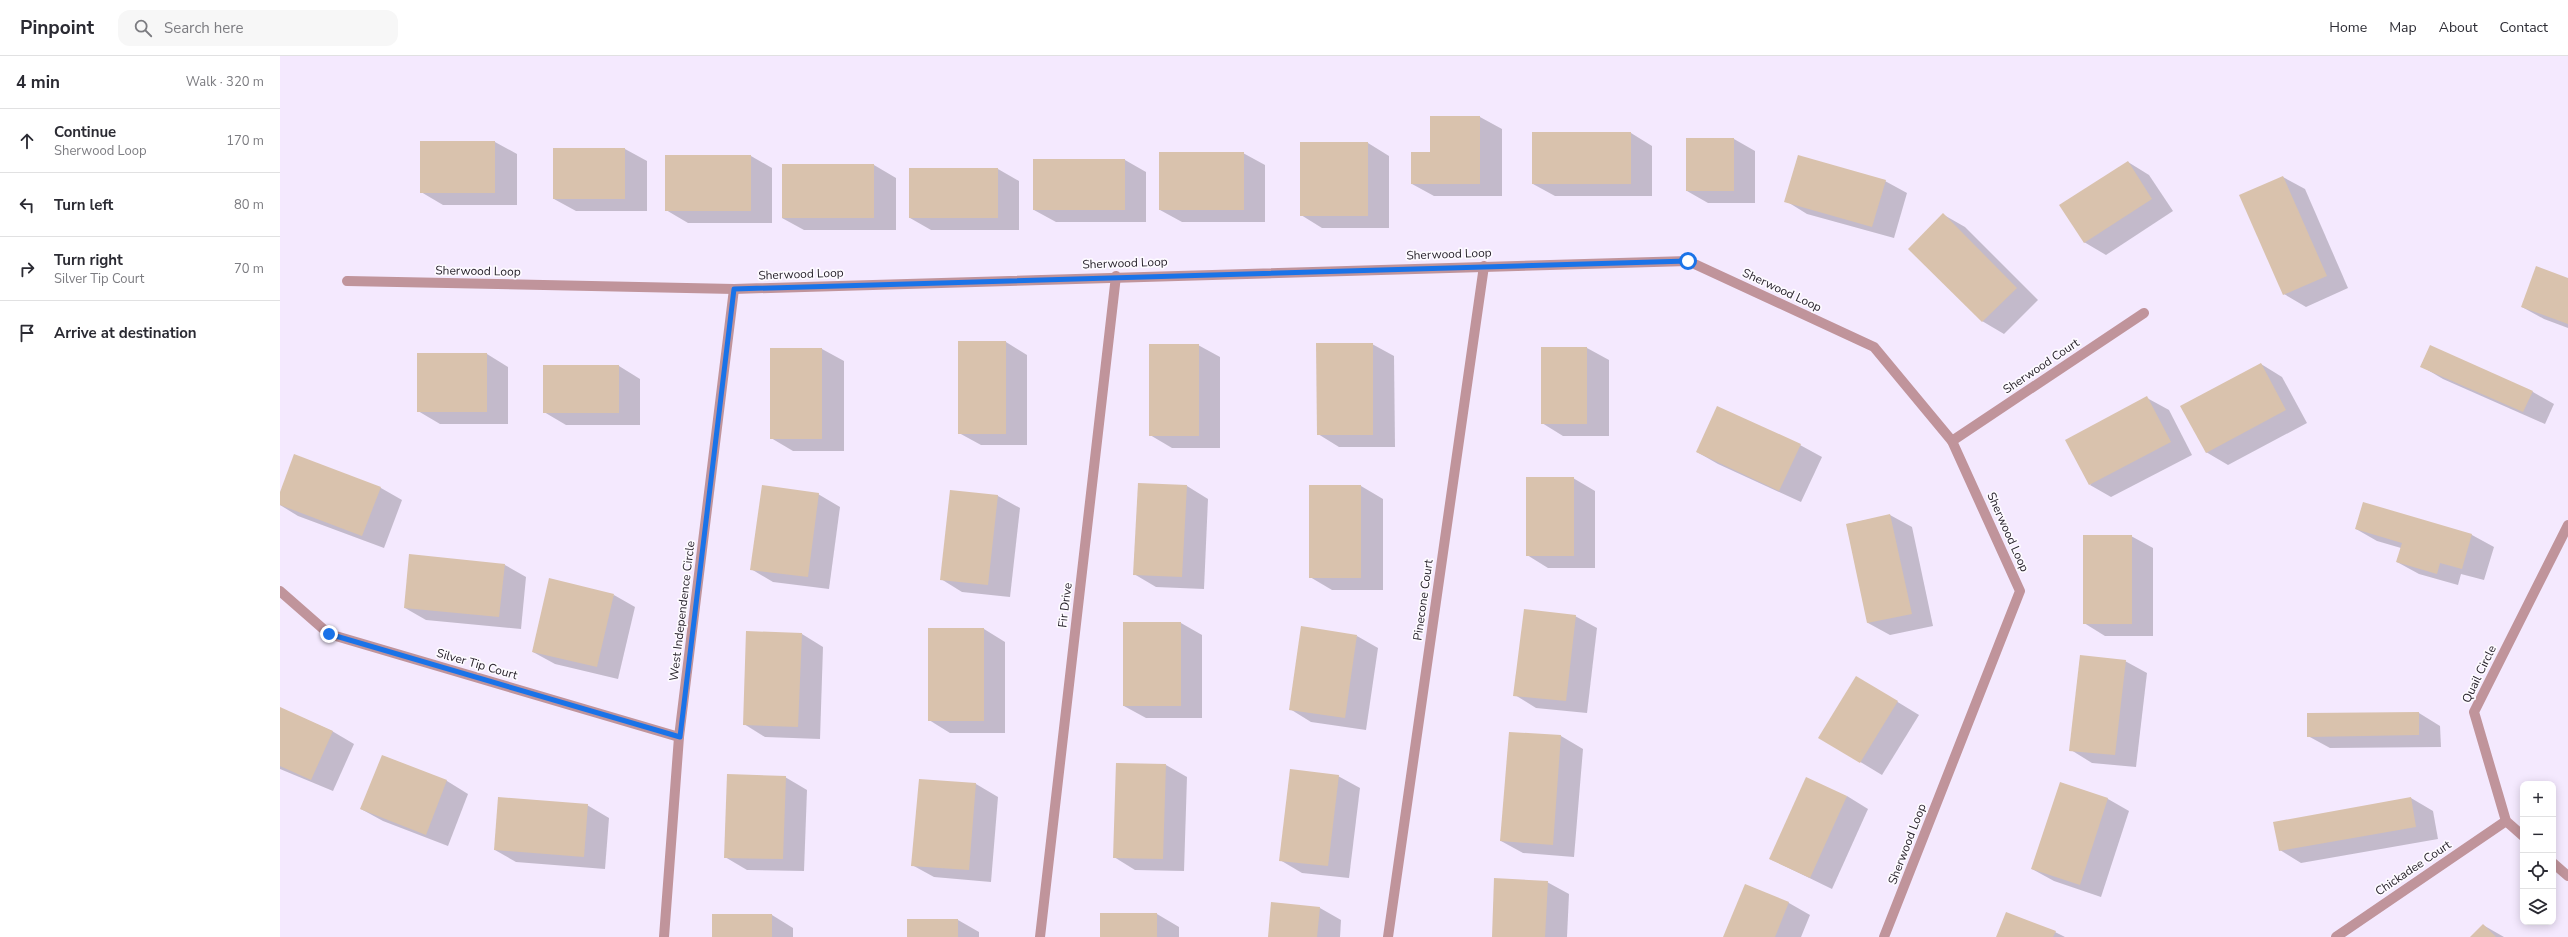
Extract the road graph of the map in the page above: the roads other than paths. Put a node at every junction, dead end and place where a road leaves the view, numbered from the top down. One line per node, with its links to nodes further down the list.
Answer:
1 (1484, 266): 2 (street, Sherwood Loop); 6 (street, Sherwood Loop); 16 (street, Pinecone Court)
2 (1116, 276): 4 (street, Sherwood Loop); 15 (street, Fir Drive)
3 (347, 282): 4 (street, Sherwood Loop)
4 (734, 289): 9 (street, West Independence Circle)
5 (2144, 313): 6 (street, Sherwood Court)
6 (1952, 441): 17 (street, Sherwood Loop)
7 (2568, 525): 10 (street, Quail Circle)
8 (280, 591): 9 (street, Silver Tip Court)
9 (680, 737): 14 (street, West Independence Circle)
10 (2506, 821): 11 (street); 18 (street, Chickadee Court)
11 (2520, 833)
12 (2556, 866): 13 (street)
13 (2568, 876)
14 (664, 937)
15 (1040, 937)
16 (1388, 937)
17 (1884, 937)
18 (2336, 937)

